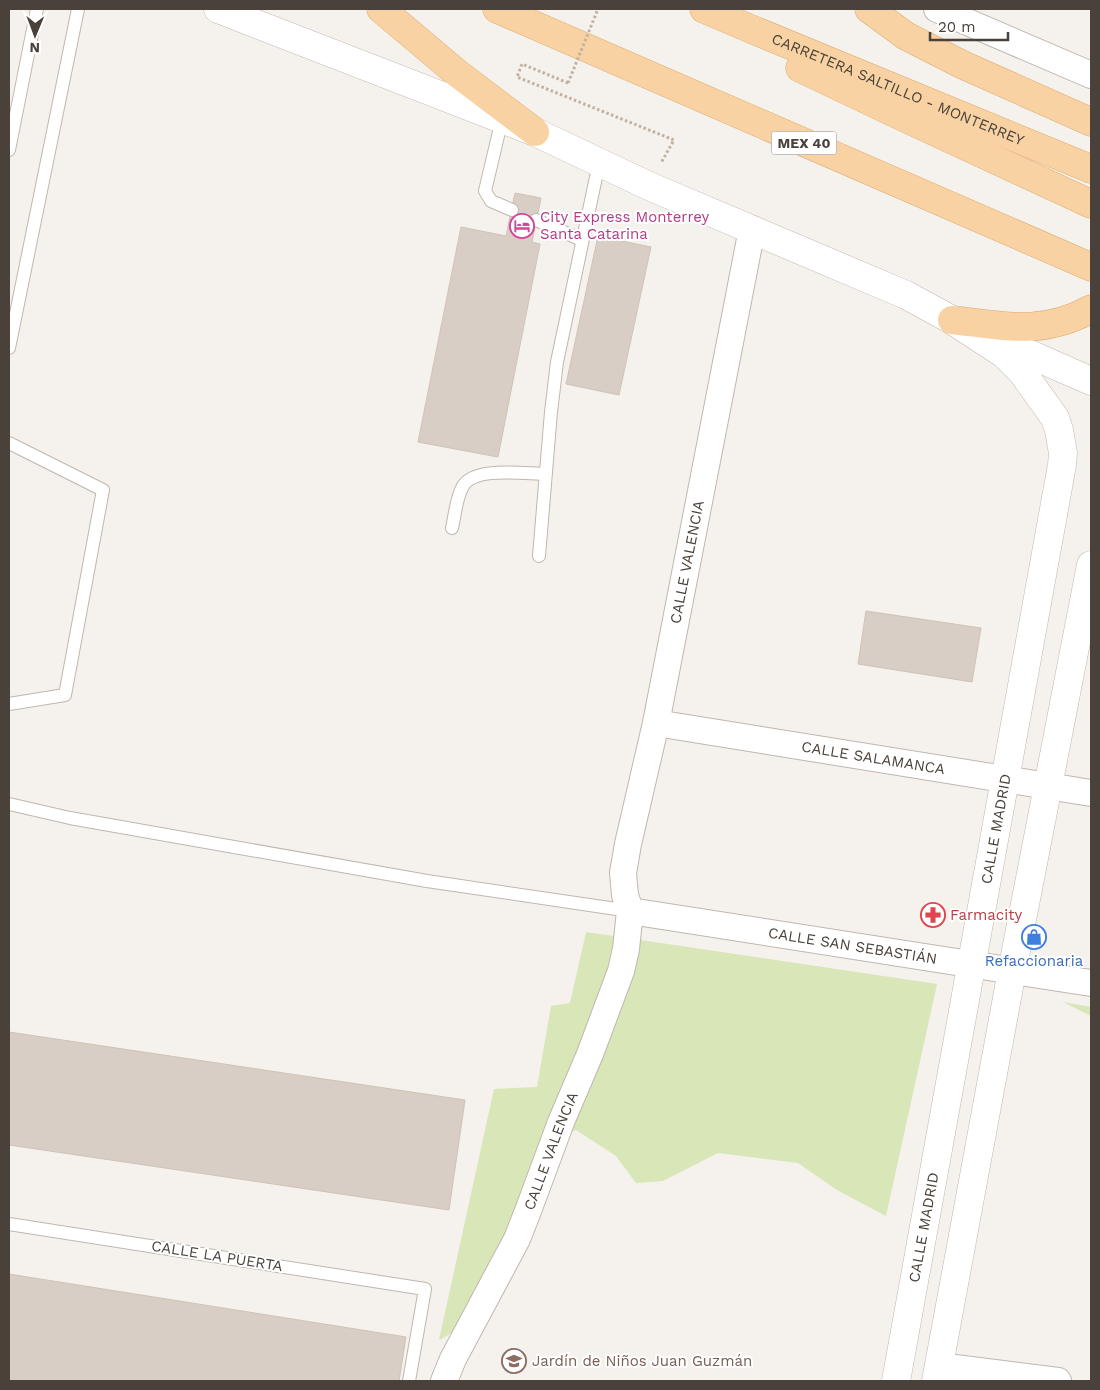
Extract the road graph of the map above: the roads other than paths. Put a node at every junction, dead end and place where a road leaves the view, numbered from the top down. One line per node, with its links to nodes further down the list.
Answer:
1 (37, 9): 14 (lane)
2 (78, 9): 24 (lane)
3 (218, 9): 11 (street)
4 (381, 9): 13 (main road)
5 (497, 9): 22 (main road, MEX 40)
6 (704, 9): 9 (main road, CARRETERA SALTILLO - MONTERREY)
7 (869, 9): 12 (main road)
8 (937, 9): 10 (street)
9 (751, 30): 16 (main road, CARRETERA SALTILLO - MONTERREY); 17 (main road)
10 (1091, 75)
11 (502, 119): 13 (street); 18 (lane)
12 (1091, 122)
13 (535, 132): 15 (street)
14 (9, 150)
15 (599, 163): 20 (street); 21 (lane)
16 (1091, 169)
17 (1091, 204)
18 (512, 210)
19 (536, 220): 21 (lane)
20 (752, 229): 25 (street); 34 (street, CALLE VALENCIA)
21 (582, 240): 29 (lane)
22 (1091, 267)
23 (1091, 309): 25 (main road)
24 (12, 312): 26 (lane)
25 (952, 320): 27 (street); 35 (street, CALLE MADRID)
26 (9, 348)
27 (1091, 381)
28 (9, 443): 33 (lane)
29 (546, 474): 30 (lane); 31 (lane)
30 (452, 528)
31 (539, 556)
32 (1091, 565): 36 (street)
33 (9, 704)
34 (656, 723): 35 (street, CALLE SALAMANCA); 39 (street, CALLE VALENCIA)
35 (1005, 780): 36 (street, CALLE SALAMANCA); 40 (street, CALLE MADRID)
36 (1048, 787): 37 (street, CALLE SALAMANCA); 41 (street)
37 (1091, 793)
38 (9, 804): 39 (lane)
39 (627, 903): 40 (street, CALLE SAN SEBASTIÁN); 46 (street, CALLE VALENCIA)
40 (970, 966): 41 (street, CALLE SAN SEBASTIÁN); 47 (street, CALLE MADRID)
41 (1012, 971): 42 (street, CALLE SAN SEBASTIÁN); 44 (street)
42 (1091, 983)
43 (9, 1224): 45 (lane, CALLE LA PUERTA)
44 (937, 1374): 48 (street)
45 (409, 1381)
46 (444, 1381)
47 (896, 1381)
48 (1058, 1381)

